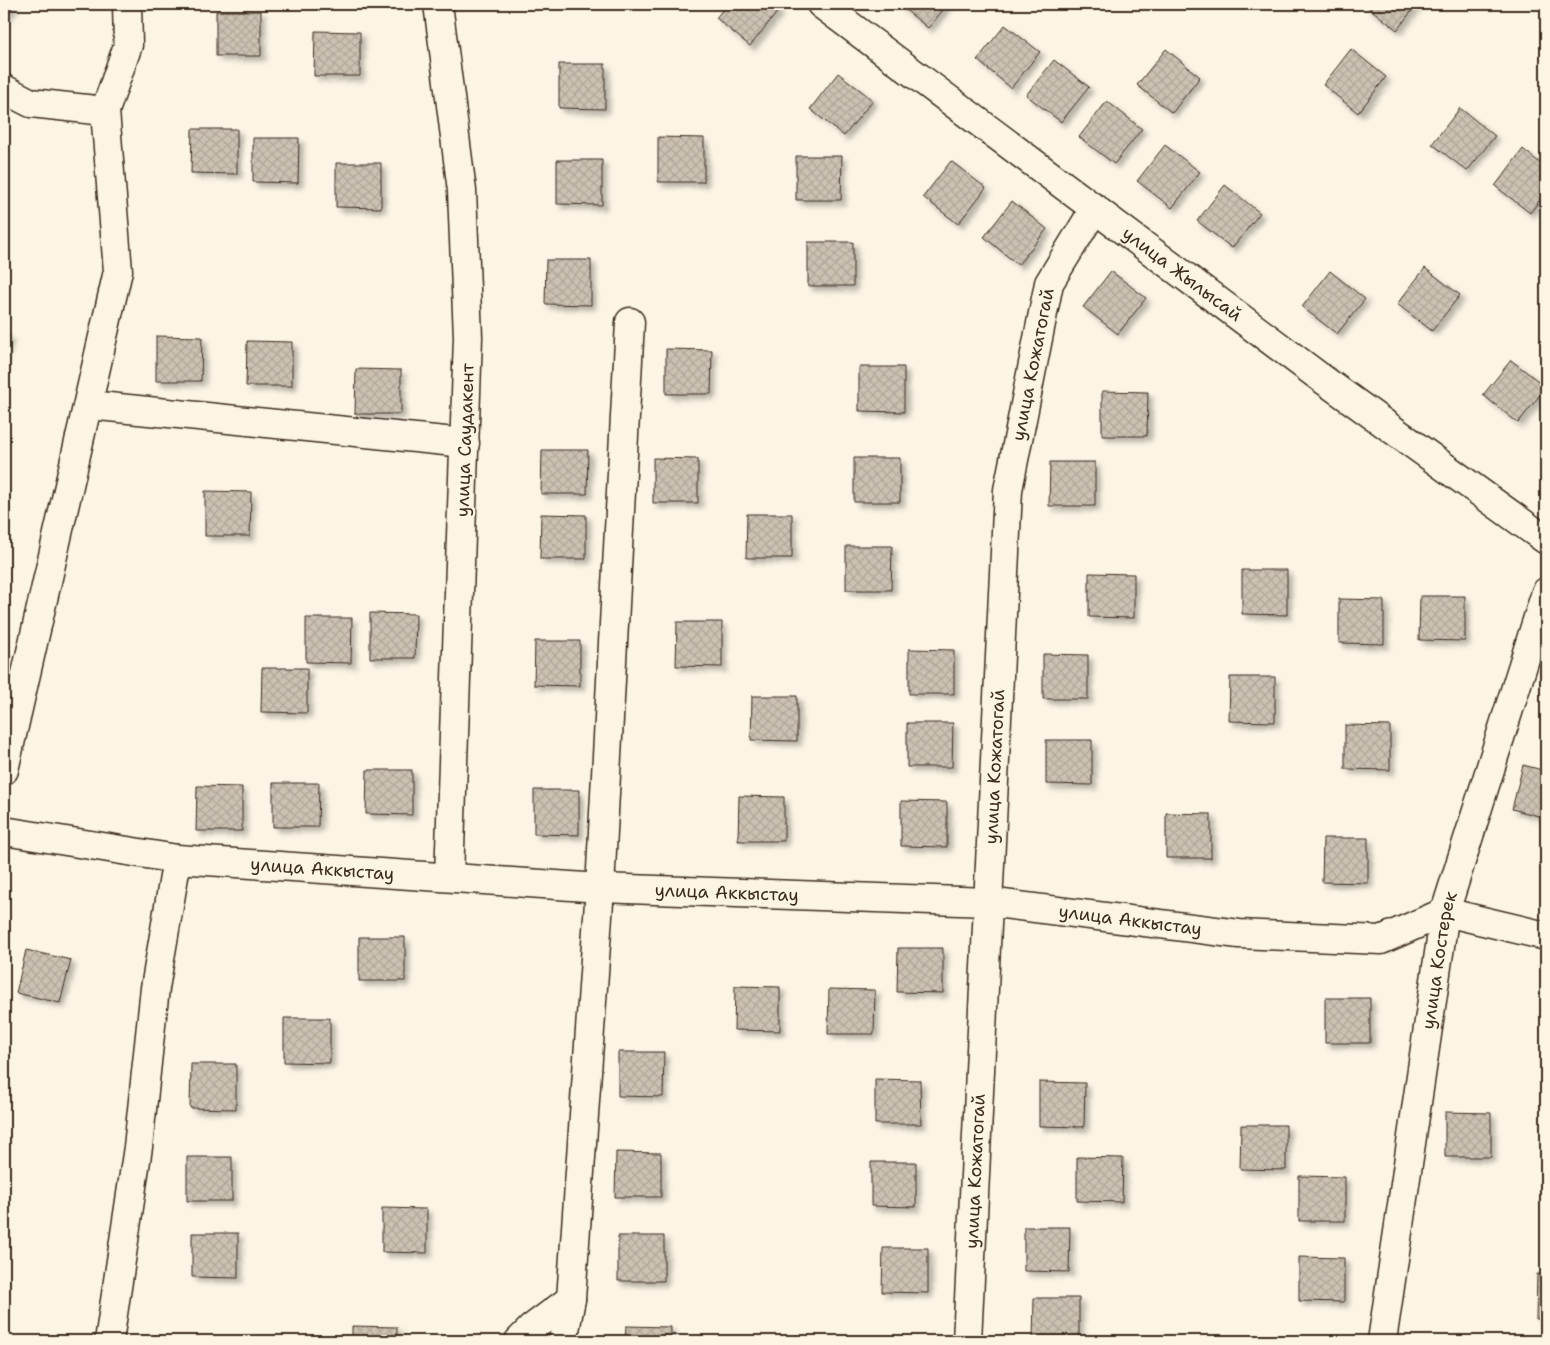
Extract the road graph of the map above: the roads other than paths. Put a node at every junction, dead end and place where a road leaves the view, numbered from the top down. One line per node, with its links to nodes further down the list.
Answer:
1 (127, 4): 5 (street)
2 (438, 4): 9 (street, улица Саудакент)
3 (821, 4): 6 (street, улица Жылысай)
4 (4, 89): 5 (street)
5 (105, 111): 8 (street)
6 (1095, 208): 10 (street, улица Жылысай); 17 (street, улица Кожатогай)
7 (630, 322): 16 (street)
8 (89, 405): 9 (street); 12 (street)
9 (465, 443): 15 (street, улица Саудакент)
10 (1546, 540)
11 (1546, 592): 18 (street, улица Костерек)
12 (4, 770)
13 (4, 831): 14 (street, улица Аккыстау)
14 (177, 859): 15 (street, улица Аккыстау); 21 (street)
15 (449, 877): 16 (street, улица Аккыстау)
16 (600, 888): 17 (street, улица Аккыстау); 20 (street)
17 (988, 902): 18 (street, улица Аккыстау); 24 (street, улица Кожатогай)
18 (1445, 912): 19 (street); 25 (street, улица Костерек)
19 (1546, 936)
20 (572, 1299): 22 (street); 23 (street)
21 (109, 1341)
22 (519, 1341)
23 (563, 1341)
24 (967, 1341)
25 (1382, 1341)

